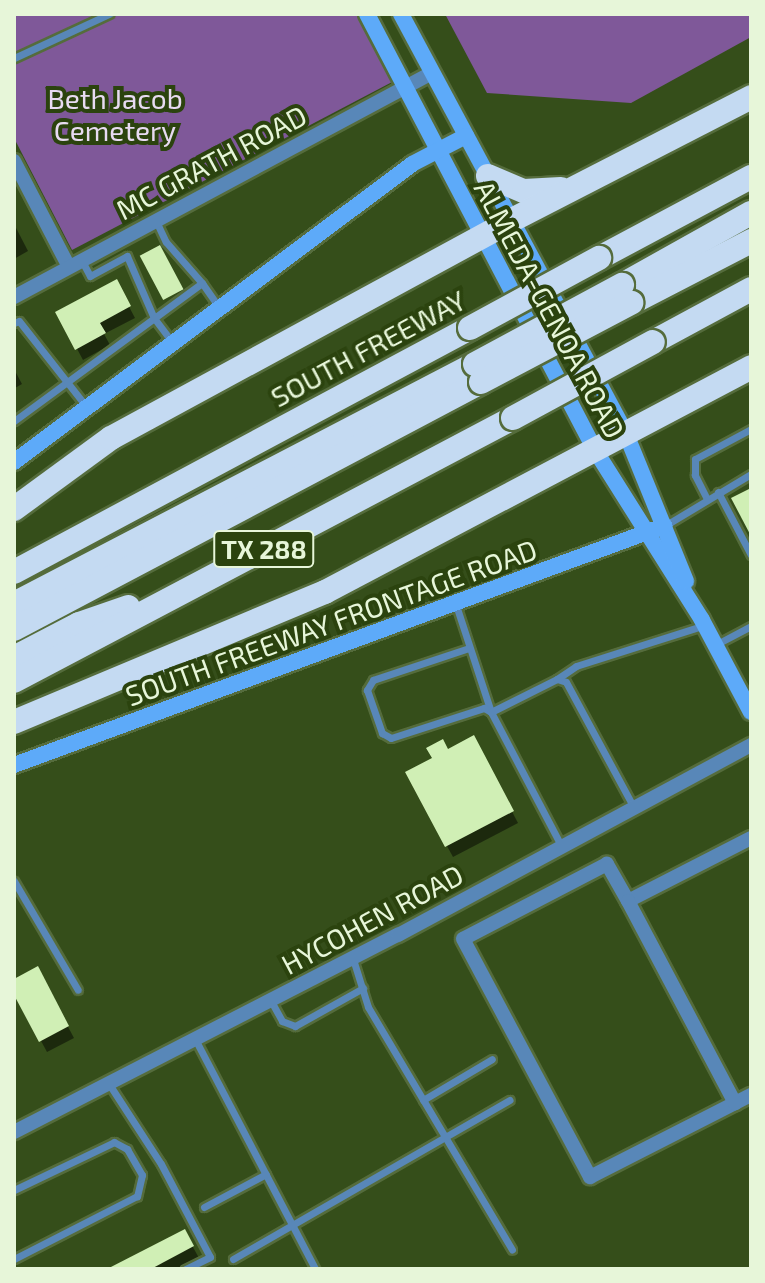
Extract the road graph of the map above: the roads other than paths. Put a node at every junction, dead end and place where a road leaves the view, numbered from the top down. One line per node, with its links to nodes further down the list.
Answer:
1 (109, 14): 4 (lane)
2 (367, 14): 6 (main road, ALMEDA-GENOA ROAD)
3 (401, 14): 5 (main road, ALMEDA-GENOA ROAD)
4 (14, 58)
5 (432, 73): 6 (street, MC GRATH ROAD); 8 (main road, ALMEDA-GENOA ROAD)
6 (405, 88): 9 (main road, ALMEDA-GENOA ROAD); 16 (street, MC GRATH ROAD)
7 (751, 97): 13 (highway)
8 (466, 136): 9 (main road); 11 (main road, ALMEDA-GENOA ROAD)
9 (437, 151): 17 (main road, ALMEDA-GENOA ROAD); 24 (main road)
10 (14, 161): 19 (street)
11 (488, 176): 13 (highway); 15 (main road, ALMEDA-GENOA ROAD)
12 (751, 177): 36 (highway, SOUTH FREEWAY, bridge)
13 (579, 185): 15 (highway)
14 (751, 213): 22 (highway)
15 (512, 220): 17 (highway); 34 (main road, ALMEDA-GENOA ROAD)
16 (156, 221): 19 (street, MC GRATH ROAD); 20 (lane)
17 (483, 235): 35 (main road, ALMEDA-GENOA ROAD); 41 (highway)
18 (751, 241): 22 (highway)
19 (76, 264): 23 (street, MC GRATH ROAD); 25 (lane)
20 (202, 283): 24 (lane); 25 (lane)
21 (751, 289): 46 (highway, TX 288, bridge)
22 (627, 294): 29 (highway, bridge)
23 (14, 297)
24 (220, 309): 27 (main road)
25 (154, 318): 27 (lane); 30 (lane)
26 (14, 323): 30 (lane)
27 (174, 344): 31 (main road)
28 (751, 367): 34 (highway)
29 (478, 373): 47 (highway); 51 (highway)
30 (68, 382): 31 (lane); 32 (lane)
31 (87, 408): 37 (main road)
32 (14, 421)
33 (751, 429): 40 (lane)
34 (626, 434): 35 (highway); 42 (main road, ALMEDA-GENOA ROAD)
35 (595, 450): 43 (main road, ALMEDA-GENOA ROAD); 59 (highway)
36 (230, 457): 45 (highway, SOUTH FREEWAY); 47 (highway)
37 (14, 462)
38 (751, 474): 39 (lane)
39 (718, 492): 40 (lane); 44 (lane)
40 (707, 499): 42 (lane)
41 (14, 509)
42 (664, 526): 43 (main road, SOUTH FREEWAY FRONTAGE ROAD); 49 (main road, ALMEDA-GENOA ROAD)
43 (648, 535): 48 (main road, SOUTH FREEWAY FRONTAGE ROAD); 49 (main road, ALMEDA-GENOA ROAD)
44 (751, 555)
45 (14, 572)
46 (210, 578): 54 (highway); 56 (highway, TX 288)
47 (15, 603)
48 (456, 605): 53 (lane); 61 (main road, SOUTH FREEWAY FRONTAGE ROAD)
49 (703, 623): 52 (main road, ALMEDA-GENOA ROAD); 55 (lane)
50 (751, 626): 52 (lane)
51 (14, 629)
52 (715, 645): 58 (main road, ALMEDA-GENOA ROAD)
53 (469, 648): 57 (lane); 57 (lane)
54 (14, 658)
55 (557, 679): 57 (lane); 62 (lane)
56 (14, 681)
57 (491, 712): 64 (lane)
58 (751, 712)
59 (14, 722)
60 (751, 745): 62 (street, HYCOHEN ROAD)
61 (14, 765)
62 (634, 808): 64 (street, HYCOHEN ROAD)
63 (751, 838): 66 (street)
64 (562, 847): 67 (street, HYCOHEN ROAD)
65 (14, 881): 69 (lane)
66 (628, 901): 77 (street); 77 (street)
67 (353, 959): 68 (lane); 70 (street, HYCOHEN ROAD)
68 (363, 988): 70 (lane); 75 (lane)
69 (78, 990)
70 (271, 1001): 71 (street, HYCOHEN ROAD)
71 (195, 1039): 73 (street, HYCOHEN ROAD); 80 (lane)
72 (492, 1059): 75 (lane)
73 (108, 1083): 78 (street, HYCOHEN ROAD); 87 (lane)
74 (751, 1095): 77 (street)
75 (423, 1100): 79 (lane)
76 (510, 1100): 79 (lane)
77 (735, 1103)
78 (14, 1132)
79 (446, 1138): 83 (lane); 84 (lane)
80 (266, 1174): 82 (lane); 83 (lane)
81 (14, 1190): 85 (lane)
82 (204, 1207)
83 (293, 1228): 86 (lane); 88 (lane)
84 (512, 1250)
85 (14, 1259)
86 (233, 1259)
87 (185, 1269)
88 (315, 1269)

